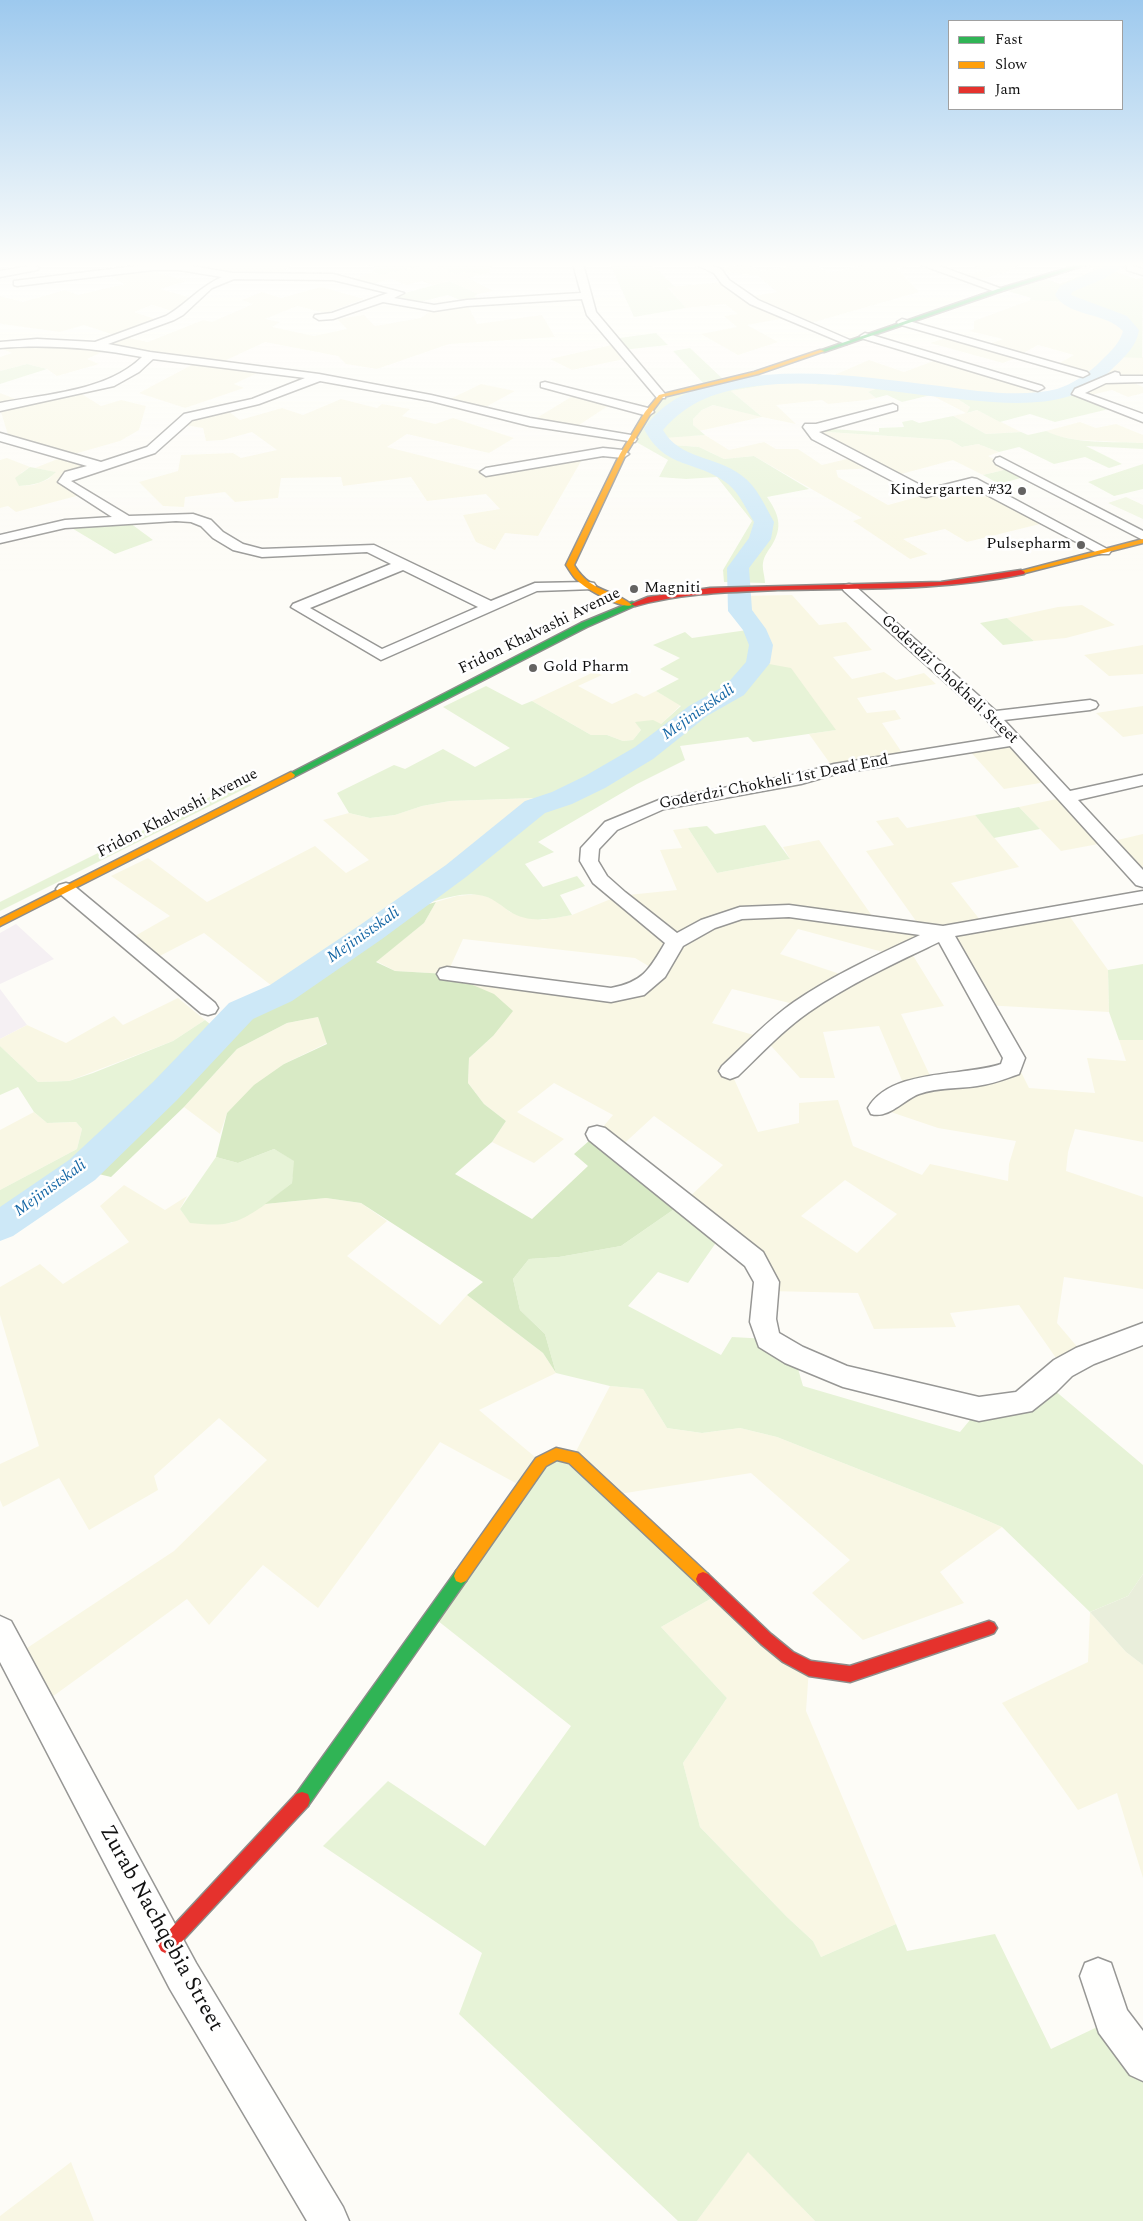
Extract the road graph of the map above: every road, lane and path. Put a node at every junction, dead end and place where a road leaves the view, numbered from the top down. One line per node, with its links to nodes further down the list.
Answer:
1 (137, 368): 15 (street)
2 (247, 368): 9 (street)
3 (636, 368): 14 (street)
4 (772, 368): 14 (main road)
5 (970, 368): 13 (street)
6 (1061, 368): 7 (street)
7 (1083, 374)
8 (1115, 375): 11 (street)
9 (319, 377): 20 (street); 23 (street)
10 (1143, 379): 11 (street)
11 (1102, 380): 18 (street)
12 (545, 385): 17 (street)
13 (1038, 388)
14 (660, 396): 17 (main road)
15 (0, 407)
16 (893, 408): 29 (street)
17 (648, 412): 20 (main road)
18 (1143, 418)
19 (0, 436): 23 (street)
20 (631, 440): 21 (main road)
21 (623, 454): 24 (street); 31 (main road)
22 (1000, 461): 26 (street)
23 (100, 466): 25 (street)
24 (486, 472)
25 (126, 520): 27 (street); 30 (street)
26 (1143, 536)
27 (0, 539)
28 (1143, 541): 29 (main road, Fridon Khalvashi Avenue)
29 (1104, 551): 32 (main road, Fridon Khalvashi Avenue)
30 (402, 565): 33 (street); 33 (street)
31 (589, 586): 33 (street); 34 (main road)
32 (849, 588): 34 (main road, Fridon Khalvashi Avenue); 36 (street, Goderdzi Chokheli Street)
33 (489, 606)
34 (628, 606): 41 (main road, Fridon Khalvashi Avenue)
35 (1090, 705): 36 (street)
36 (992, 716): 37 (street, Goderdzi Chokheli Street)
37 (1014, 740): 39 (street, Goderdzi Chokheli Street); 45 (street, Goderdzi Chokheli 1st Dead End)
38 (1143, 780): 39 (street)
39 (1066, 796): 40 (street, Goderdzi Chokheli Street)
40 (1143, 881)
41 (66, 889): 43 (main road, Fridon Khalvashi Avenue); 47 (street)
42 (1143, 897): 44 (street)
43 (0, 923)
44 (943, 932): 45 (street); 48 (street); 49 (street)
45 (676, 942): 46 (street)
46 (447, 974)
47 (208, 1008)
48 (730, 1071)
49 (879, 1108)
50 (597, 1134): 51 (street)
51 (1143, 1334)
52 (989, 1628): 54 (main road)
53 (0, 1631): 54 (street, Zurab Nachqebia Street)
54 (167, 1945): 57 (street, Zurab Nachqebia Street)
55 (1098, 1976): 56 (street)
56 (1143, 2062)
57 (329, 2221)

